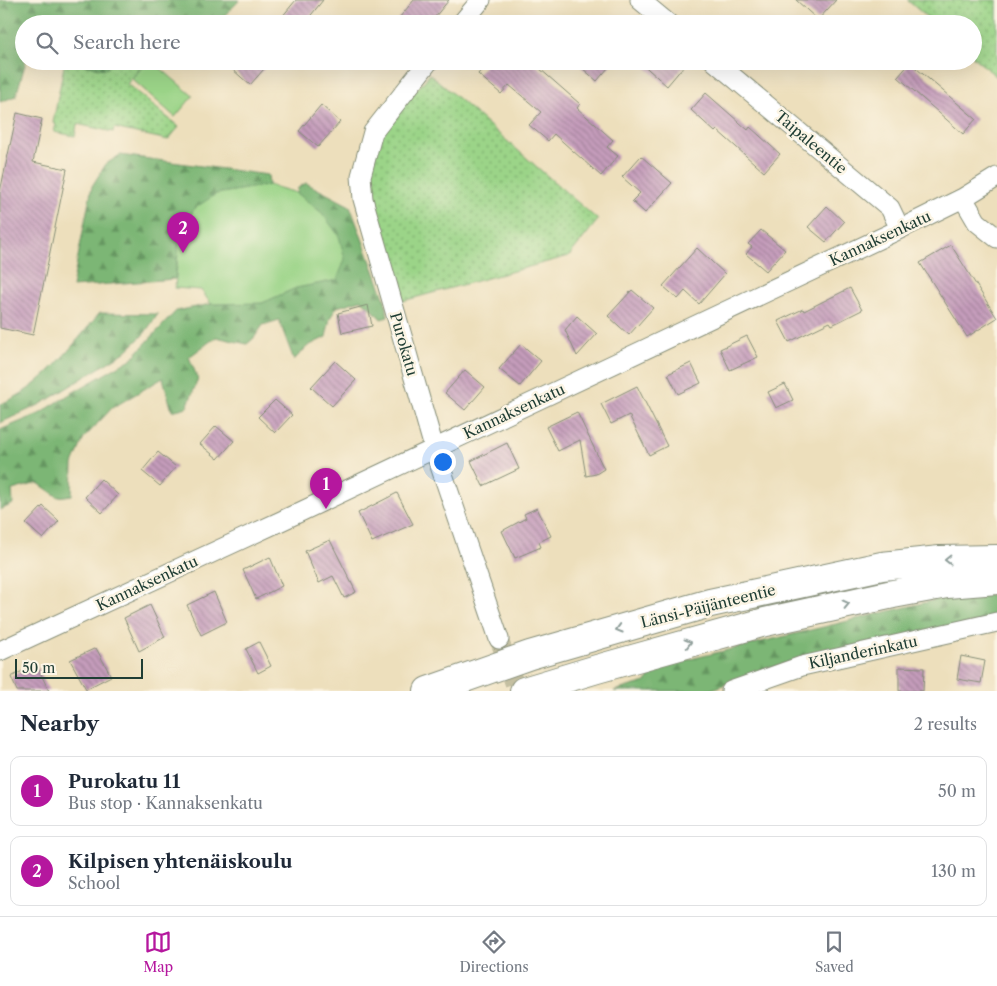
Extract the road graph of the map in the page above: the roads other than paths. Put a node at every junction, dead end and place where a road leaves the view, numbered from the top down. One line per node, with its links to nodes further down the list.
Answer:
1 (481, 0): 3 (street)
2 (640, 0): 4 (street)
3 (468, 15)
4 (658, 15)
5 (422, 70): 11 (street, Purokatu)
6 (725, 70): 9 (street, Taipaleentie)
7 (997, 177): 8 (street, Kannaksenkatu)
8 (963, 198): 9 (street, Kannaksenkatu); 10 (street)
9 (900, 230): 11 (street, Kannaksenkatu)
10 (997, 238)
11 (434, 448): 15 (street, Purokatu); 16 (street, Kannaksenkatu)
12 (997, 559): 17 (main road, Länsi-Päijänteentie, one-way to 17)
13 (997, 580): 18 (main road, Länsi-Päijänteentie, one-way to 13)
14 (997, 622): 19 (street, Kiljanderinkatu)
15 (499, 639)
16 (0, 651)
17 (428, 691)
18 (524, 691)
19 (731, 691)

